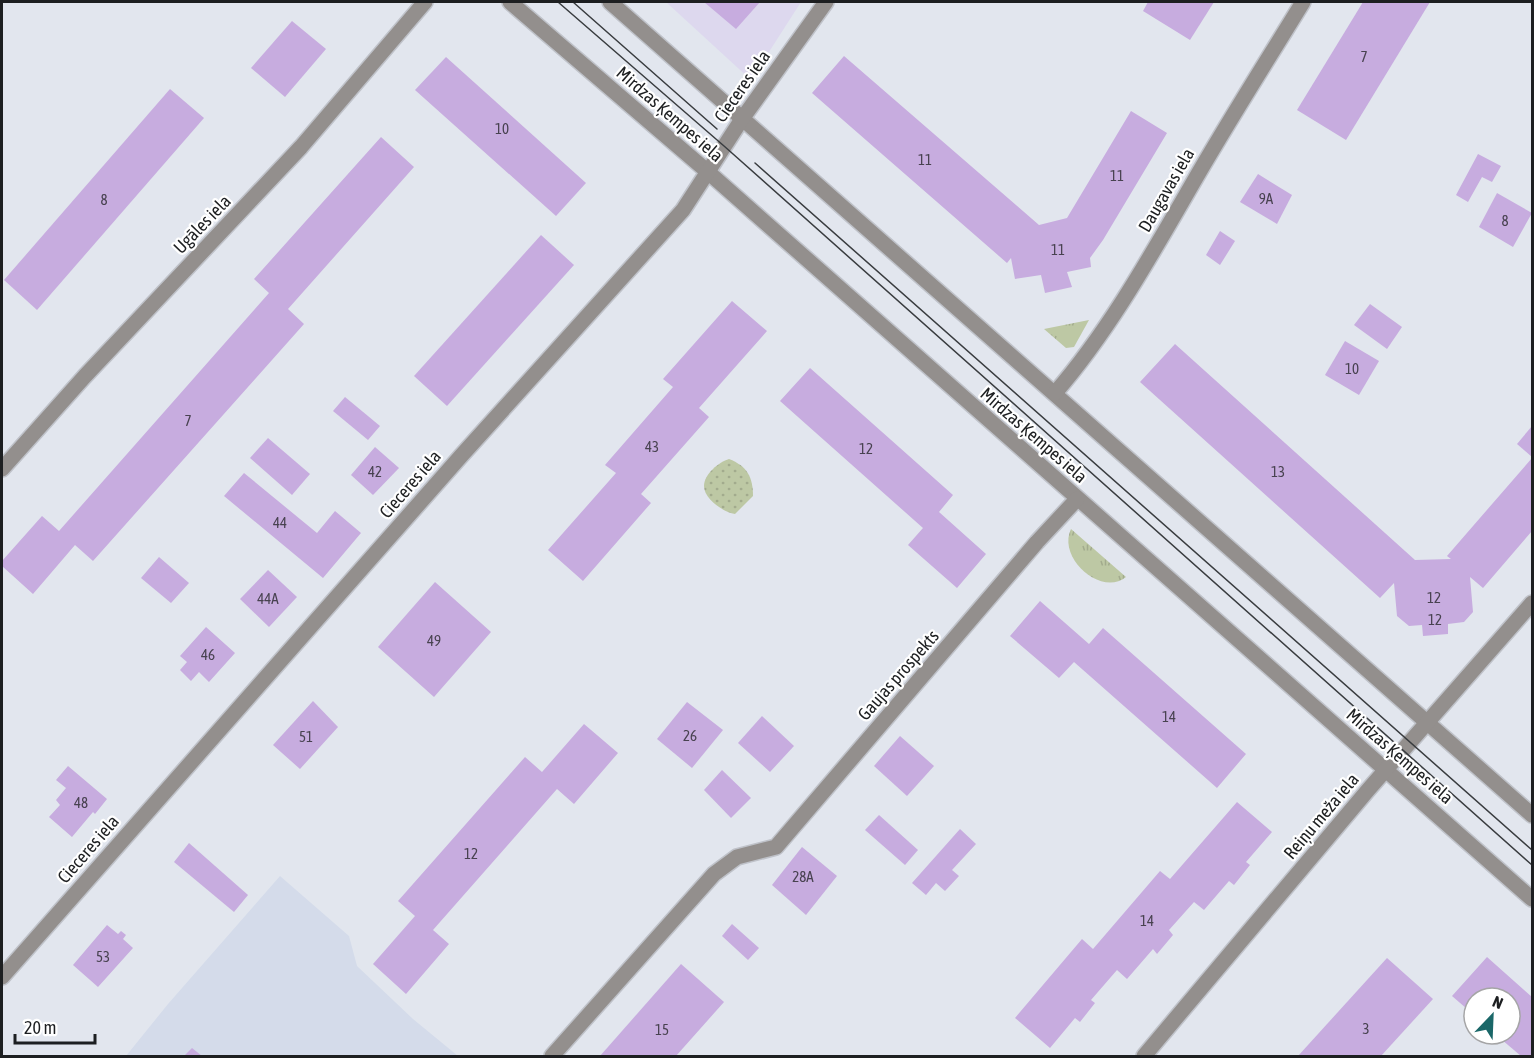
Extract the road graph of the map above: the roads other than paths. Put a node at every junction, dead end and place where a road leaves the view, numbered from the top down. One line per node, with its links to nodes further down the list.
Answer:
1 (425, 2): 9 (street, Ugāles iela)
2 (510, 2): 7 (street, Mirdzas Ķempes iela)
3 (610, 2): 6 (street)
4 (826, 2): 6 (street, Cieceres iela)
5 (1303, 2): 8 (street, Daugavas iela)
6 (742, 119): 7 (street, Cieceres iela); 8 (street)
7 (708, 172): 10 (street, Mirdzas Ķempes iela); 16 (street, Cieceres iela)
8 (1055, 393): 12 (street)
9 (2, 469)
10 (1077, 499): 13 (street, Mirdzas Ķempes iela); 17 (street, Gaujas prospekts)
11 (1533, 603): 12 (street, Reiņu meža iela)
12 (1428, 723): 13 (street, Reiņu meža iela); 14 (street)
13 (1386, 770): 15 (street, Mirdzas Ķempes iela); 18 (street, Reiņu meža iela)
14 (1533, 814)
15 (1533, 899)
16 (2, 977)
17 (552, 1056)
18 (1144, 1056)

